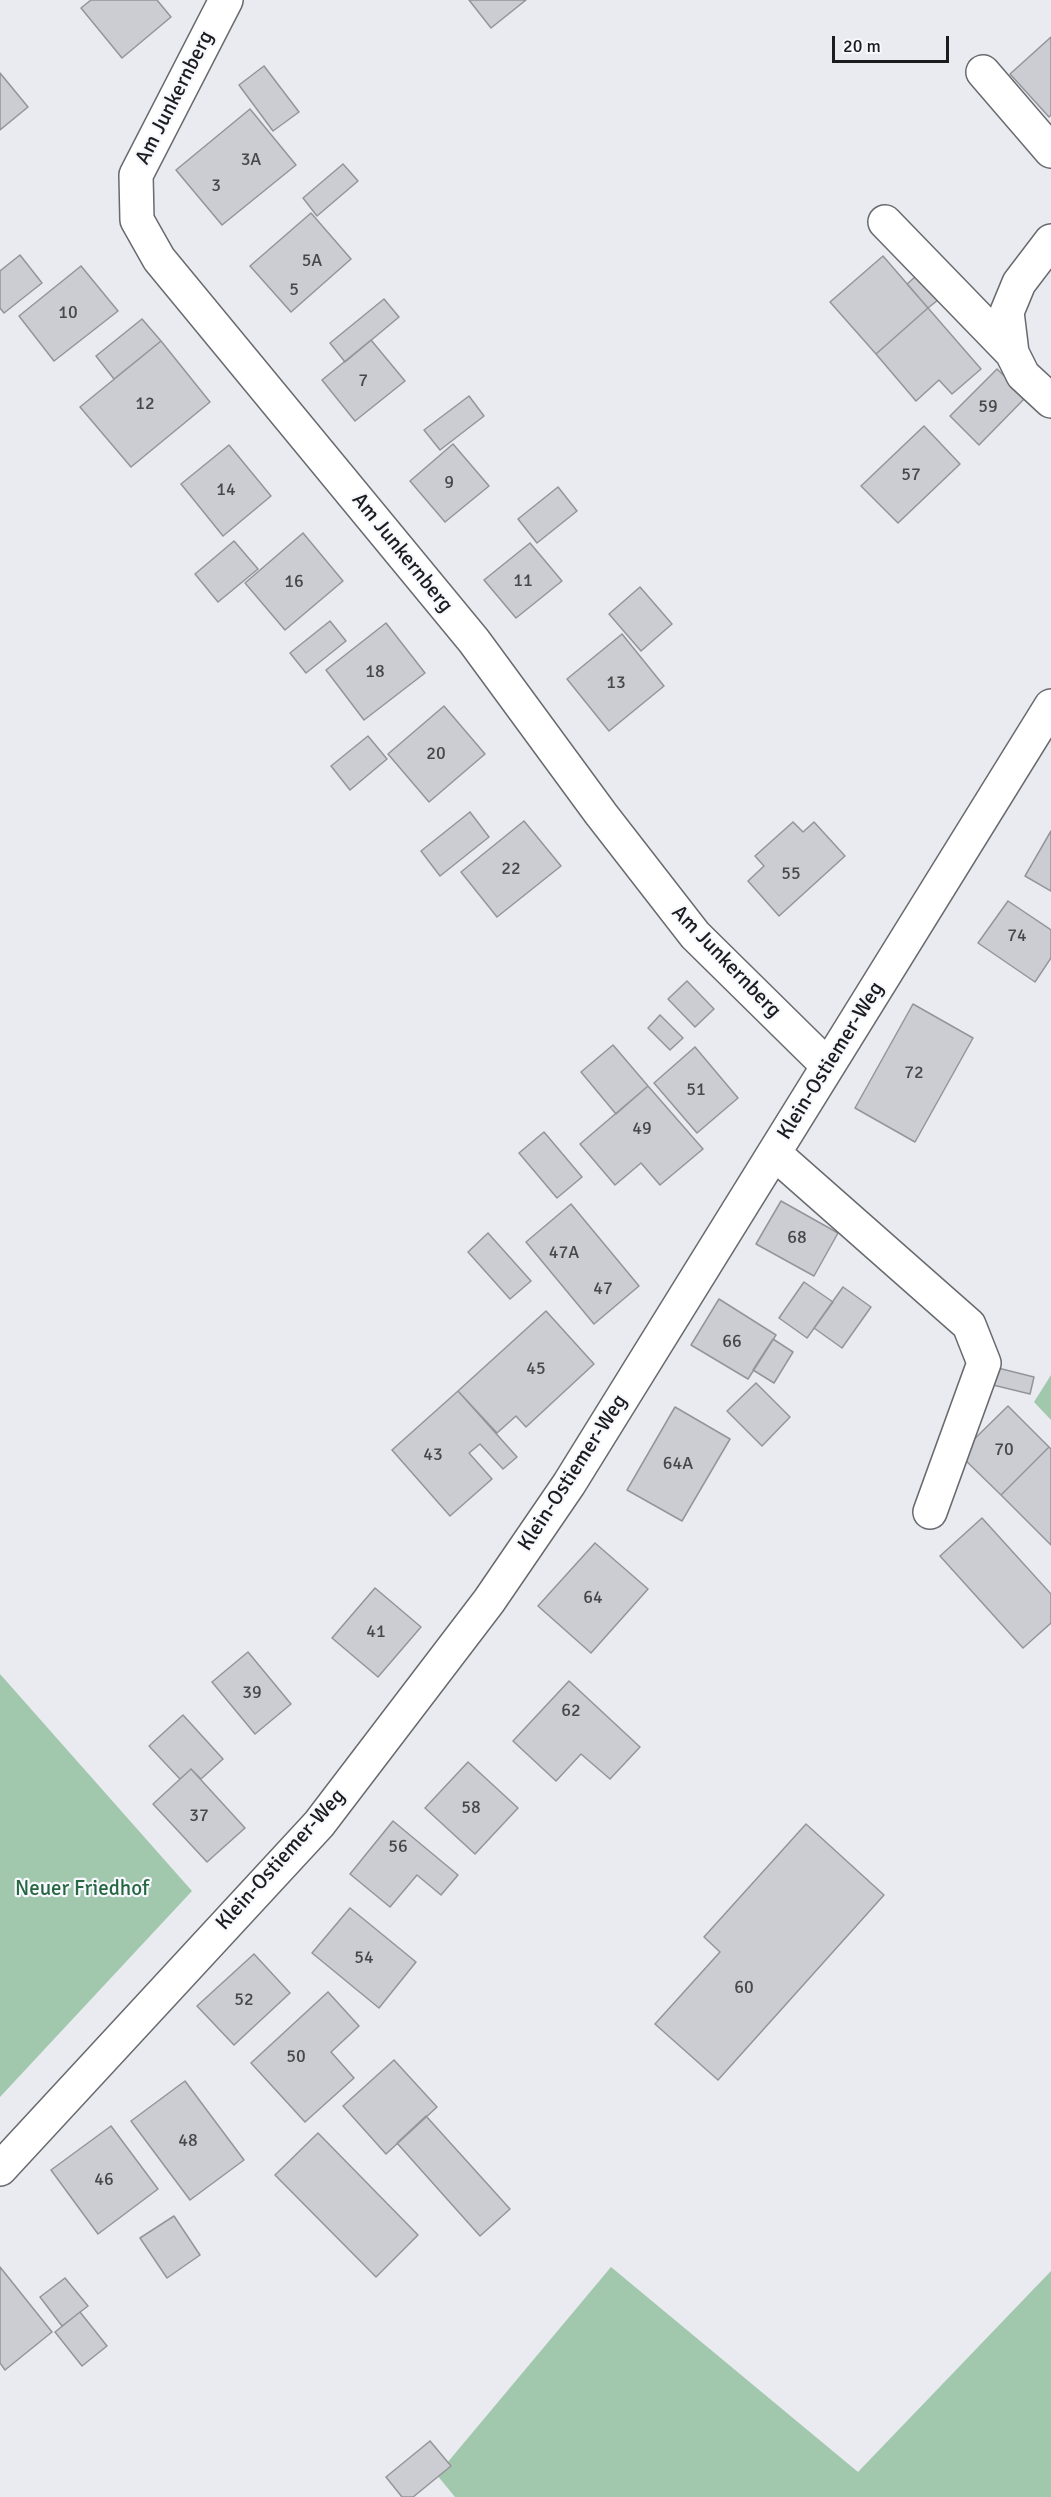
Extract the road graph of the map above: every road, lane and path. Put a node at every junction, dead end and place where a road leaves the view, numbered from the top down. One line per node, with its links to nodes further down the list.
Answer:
1 (226, 0): 9 (street, Am Junkernberg)
2 (983, 72): 3 (street)
3 (1051, 151)
4 (885, 222): 6 (street)
5 (1051, 241): 6 (street)
6 (1012, 354): 7 (street)
7 (1051, 401)
8 (1051, 706): 9 (street, Klein-Ostiemer-Weg)
9 (828, 1066): 10 (street, Klein-Ostiemer-Weg)
10 (774, 1153): 11 (street); 12 (street, Klein-Ostiemer-Weg)
11 (930, 1512)
12 (0, 2169)

